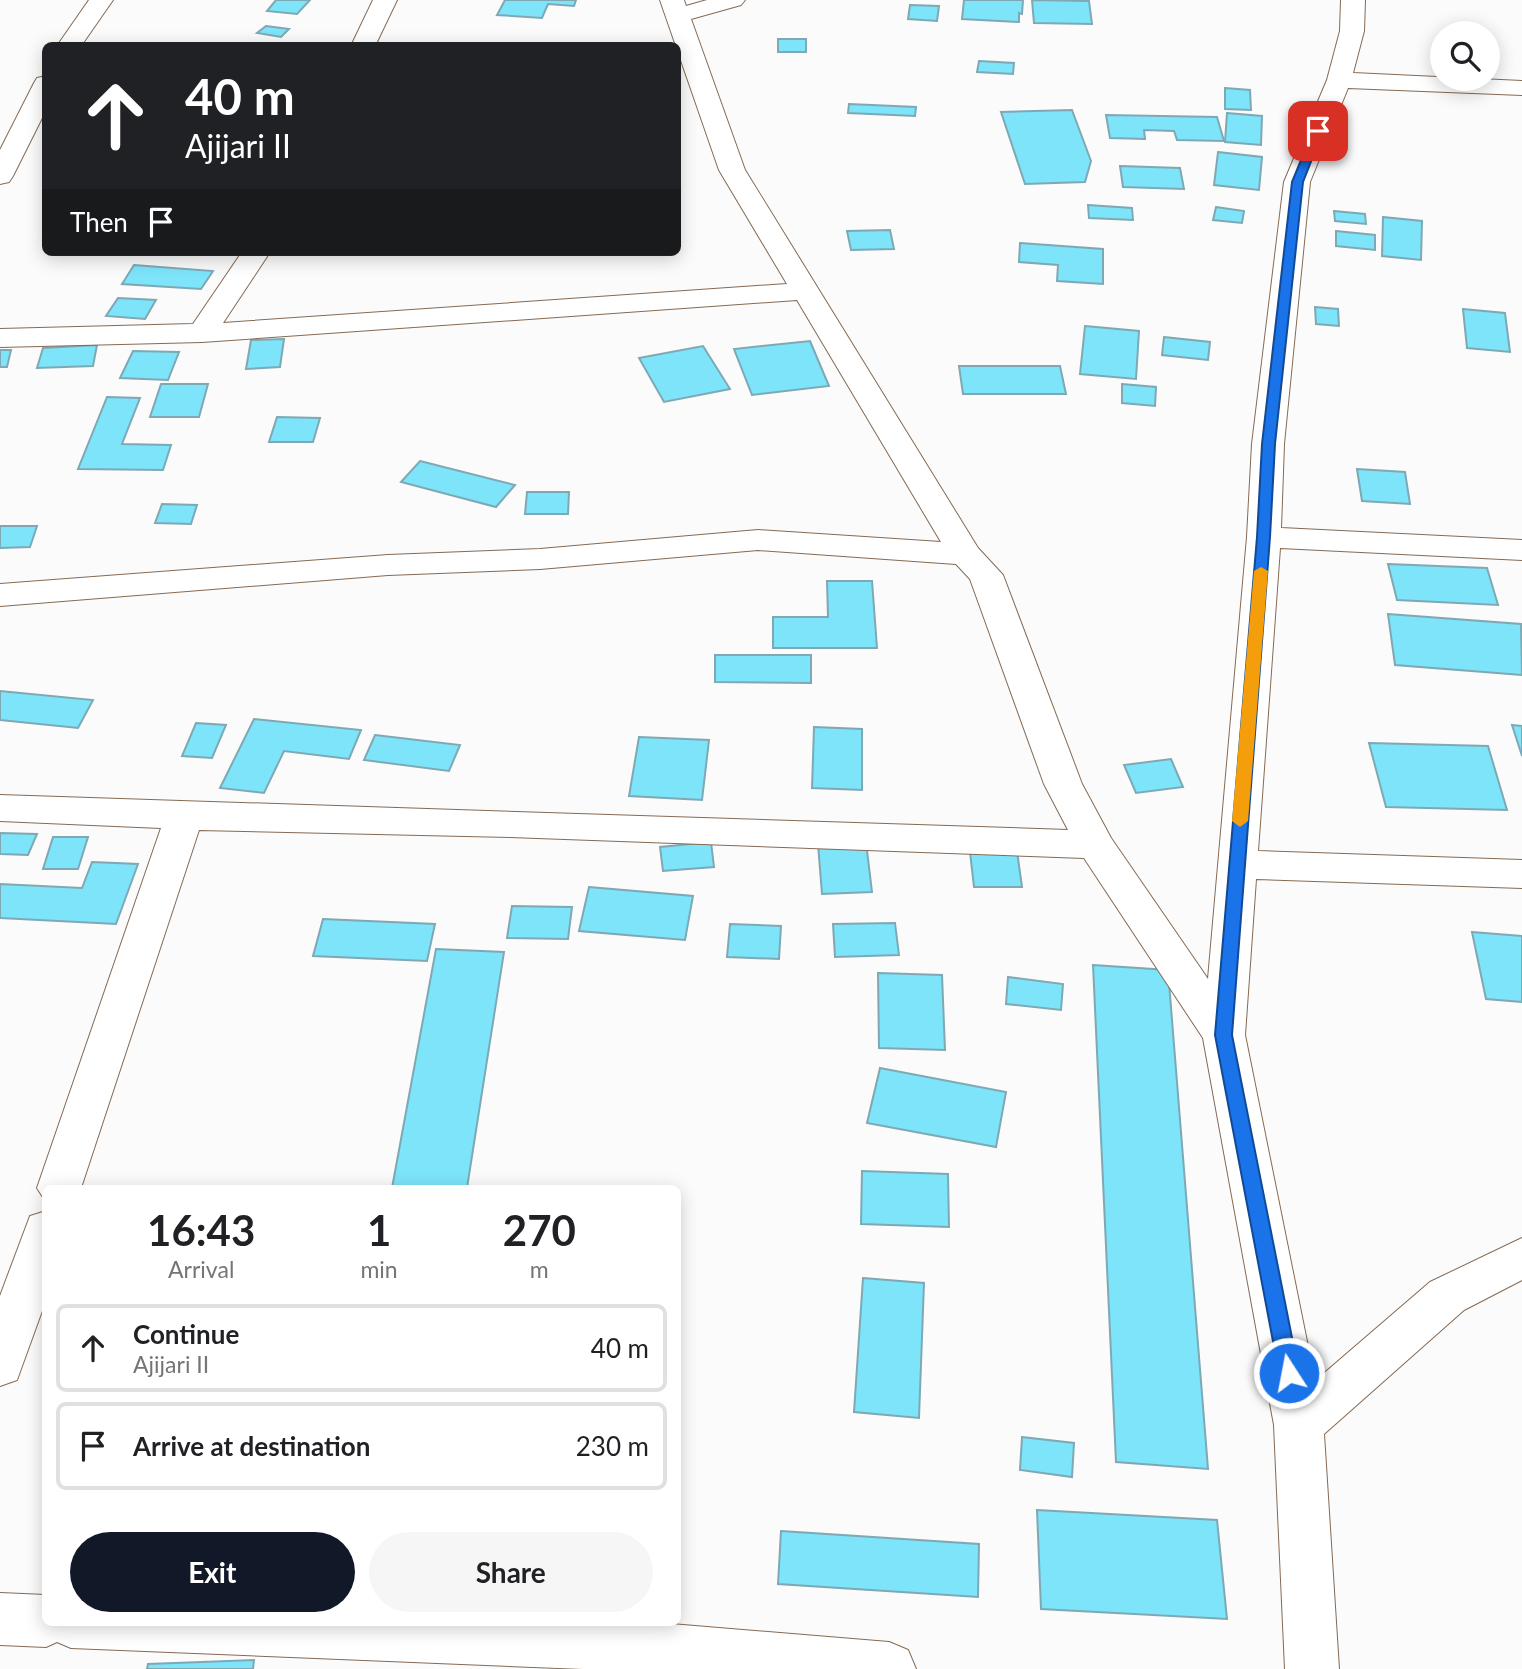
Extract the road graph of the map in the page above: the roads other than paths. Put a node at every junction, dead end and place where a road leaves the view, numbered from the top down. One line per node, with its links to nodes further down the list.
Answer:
1 (101, 0): 6 (street)
2 (385, 0): 7 (street)
3 (733, 0): 5 (street)
4 (1353, 0): 8 (street)
5 (675, 7): 13 (street)
6 (72, 42)
7 (365, 42)
8 (1339, 80): 9 (street); 16 (street)
9 (1522, 88)
10 (42, 91): 11 (street)
11 (0, 176)
12 (253, 256): 14 (street)
13 (806, 291): 14 (street); 18 (street)
14 (202, 333): 15 (street)
15 (0, 338)
16 (1264, 537): 17 (street); 23 (street)
17 (1522, 550)
18 (965, 554): 19 (street); 22 (street)
19 (0, 595)
20 (0, 808): 21 (street)
21 (184, 817): 22 (street); 26 (street)
22 (1095, 845): 25 (street)
23 (1237, 864): 24 (street); 25 (street)
24 (1522, 874)
25 (1224, 1035): 30 (street)
26 (60, 1185)
27 (42, 1242): 29 (street)
28 (1522, 1258): 30 (street)
29 (0, 1366)
30 (1299, 1425): 35 (street)
31 (0, 1619): 32 (street)
32 (42, 1621)
33 (171, 1626): 34 (street)
34 (864, 1668)
35 (1312, 1669)

